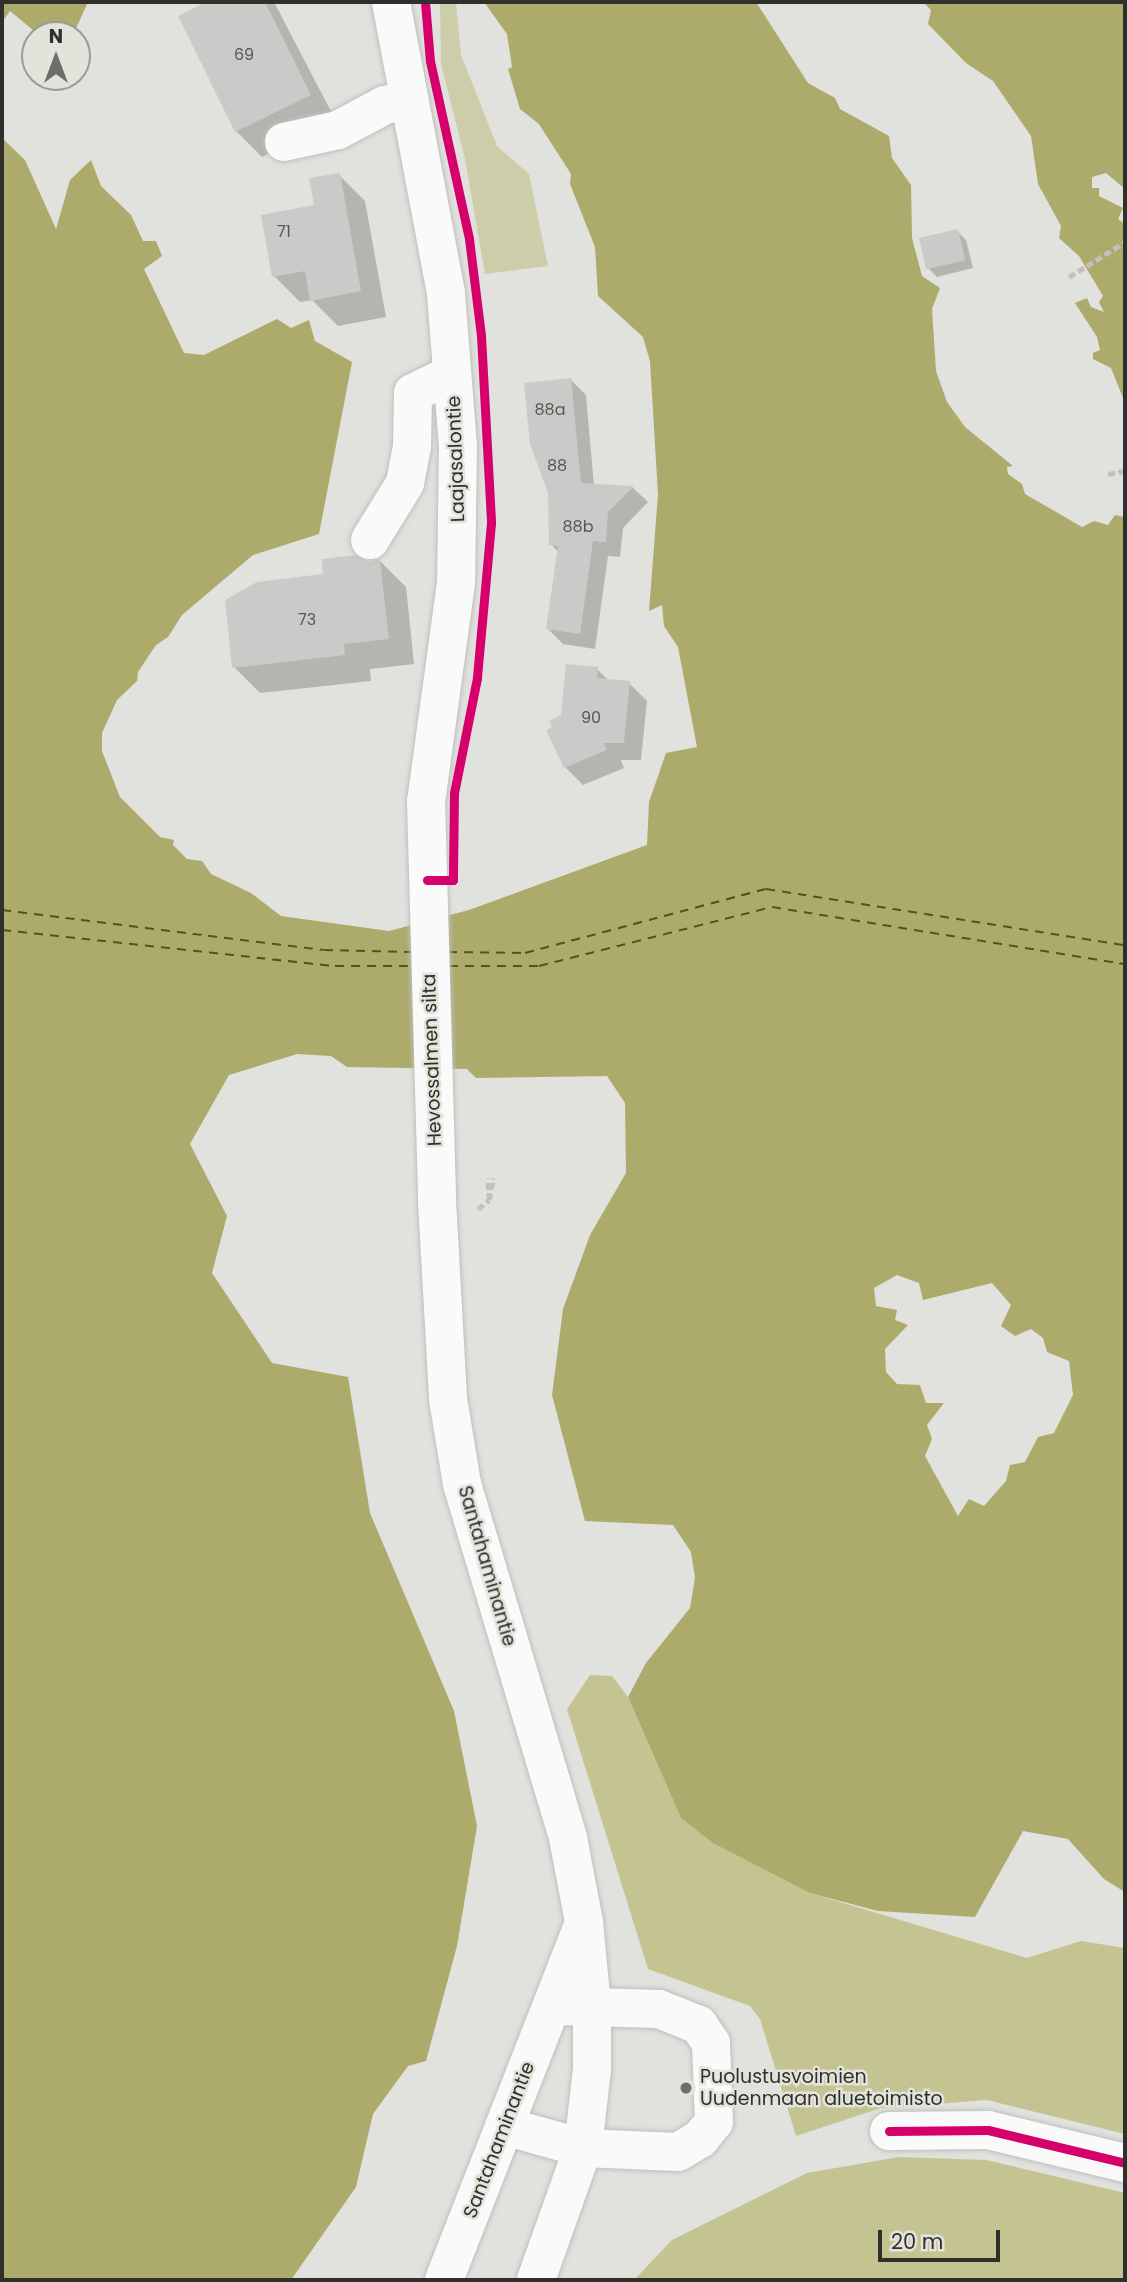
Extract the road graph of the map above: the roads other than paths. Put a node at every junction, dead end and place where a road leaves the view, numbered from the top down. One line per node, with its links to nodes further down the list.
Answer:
1 (391, 2): 2 (main road, Laajasalontie)
2 (409, 100): 3 (main road); 4 (main road, Laajasalontie)
3 (284, 142)
4 (453, 374): 5 (main road); 6 (main road, Laajasalontie)
5 (370, 540)
6 (428, 919): 7 (main road, Hevossalmen silta)
7 (437, 1201): 8 (main road, Santahaminantie)
8 (584, 1922): 9 (main road, Santahaminantie); 10 (main road, Santahaminantie)
9 (551, 2006): 10 (main road); 11 (main road, Santahaminantie)
10 (592, 2007): 13 (main road, Santahaminantie); 13 (main road)
11 (504, 2126): 13 (main road); 15 (main road, Santahaminantie)
12 (889, 2131): 14 (main road)
13 (583, 2148): 16 (main road, Santahaminantie)
14 (1125, 2162)
15 (444, 2280)
16 (536, 2280)

